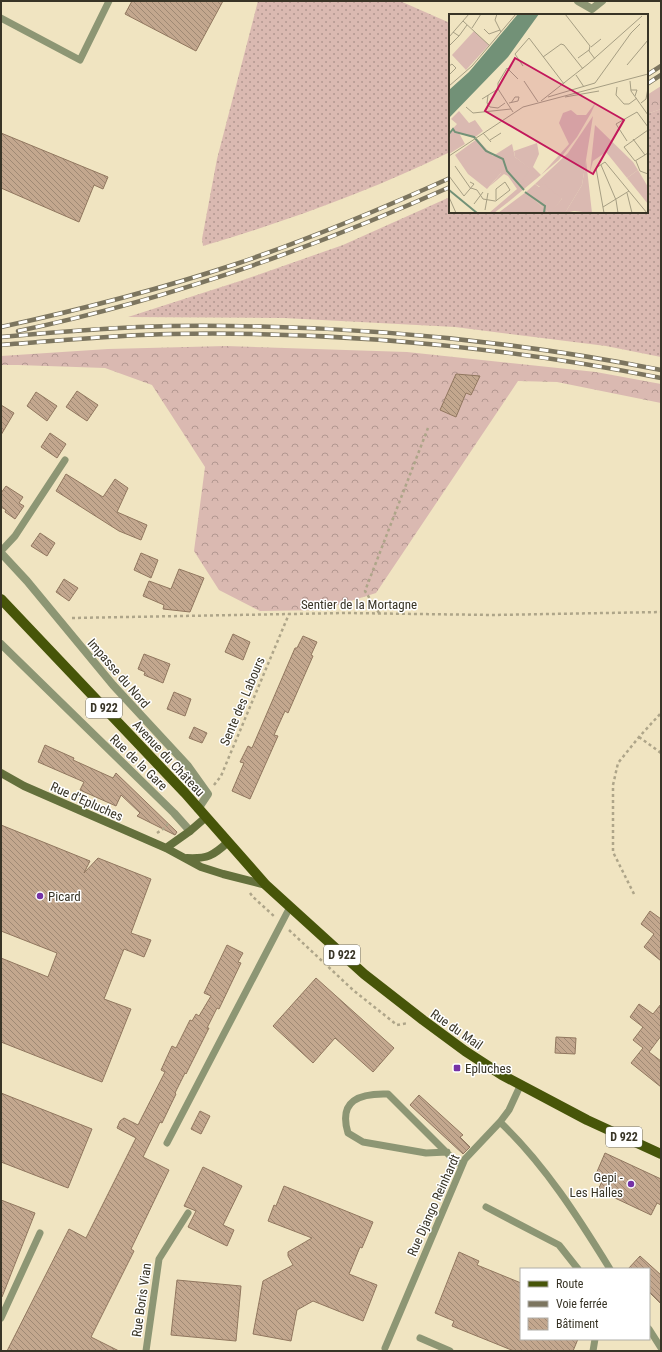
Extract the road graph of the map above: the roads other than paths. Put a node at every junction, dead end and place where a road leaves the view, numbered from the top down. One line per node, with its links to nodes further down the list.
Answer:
1 (109, 1): 4 (lane)
2 (578, 1): 3 (street)
3 (602, 1)
4 (1, 18)
5 (65, 460): 6 (lane)
6 (1, 552): 10 (street, Impasse du Nord)
7 (1, 599): 10 (main road, Avenue du Château / D 922)
8 (1, 644): 12 (street, Rue de la Gare)
9 (1, 773): 14 (street, Rue d'Epluches)
10 (198, 808): 11 (main road, Avenue du Château / D 922)
11 (205, 818): 12 (street); 13 (main road, Avenue du Château / D 922)
12 (190, 831): 14 (street)
13 (228, 842): 15 (street, Rue d'Epluches); 16 (main road, Avenue du Château / D 922)
14 (166, 848): 15 (street, Rue d'Epluches)
15 (186, 858): 16 (street, Rue d'Epluches)
16 (266, 885): 17 (main road, Rue du Mail / D 922)
17 (290, 907): 18 (main road, Rue du Mail / D 922); 20 (lane)
18 (521, 1084): 19 (lane, Rue Django Reinhardt); 22 (main road, Rue du Mail / D 922)
19 (500, 1122): 23 (lane, Rue Django Reinhardt); 28 (lane)
20 (167, 1144)
21 (447, 1152): 21 (lane); 23 (lane)
22 (661, 1154)
23 (462, 1165): 34 (lane, Rue Django Reinhardt)
24 (486, 1207): 27 (lane)
25 (188, 1213): 35 (lane, Rue Boris Vian)
26 (40, 1233): 29 (lane)
27 (577, 1268)
28 (609, 1268)
29 (1, 1318)
30 (650, 1331): 33 (lane)
31 (420, 1338): 36 (lane)
32 (595, 1340): 37 (lane)
33 (661, 1348)
34 (385, 1350)
35 (146, 1351)
36 (450, 1351)
37 (593, 1351)

